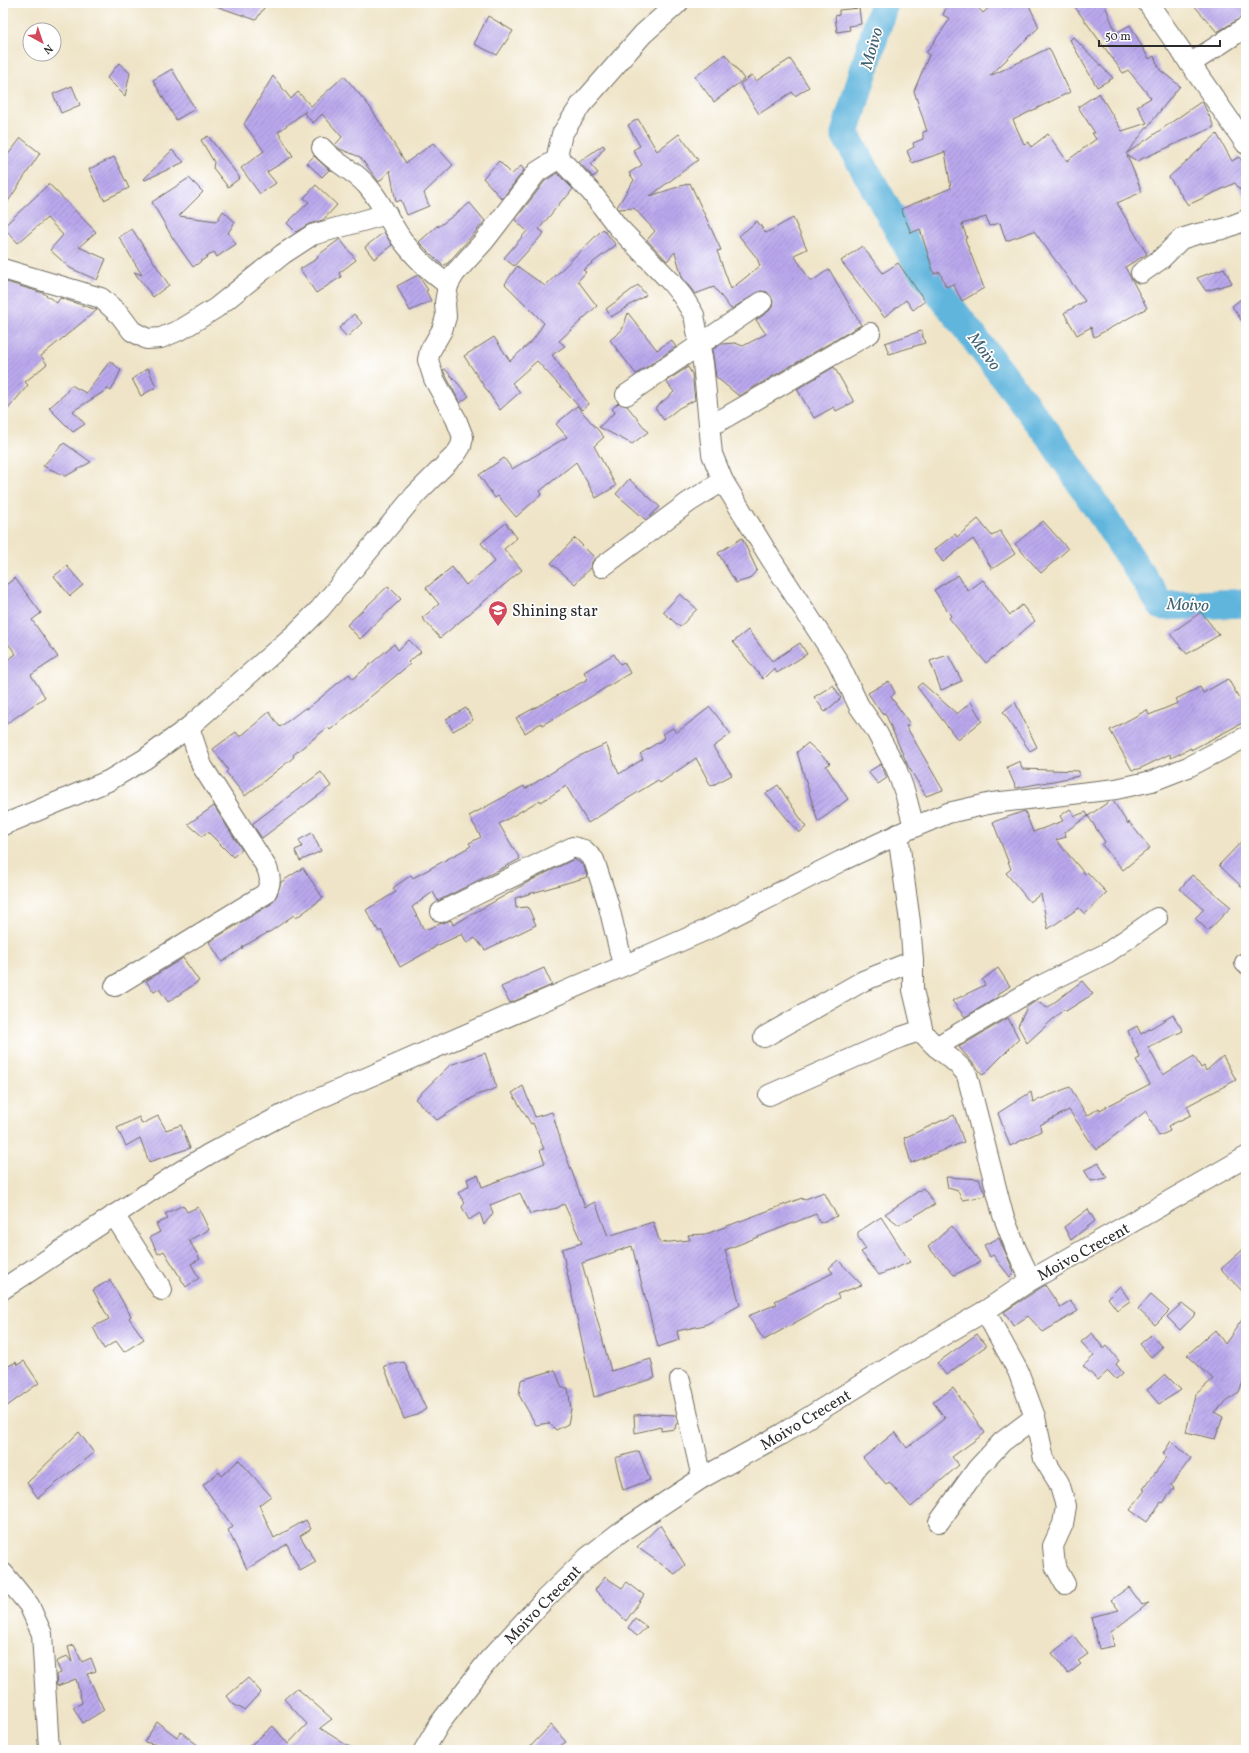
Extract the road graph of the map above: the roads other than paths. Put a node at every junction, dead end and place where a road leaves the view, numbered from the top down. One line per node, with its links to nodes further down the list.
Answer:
1 (678, 3): 7 (street)
2 (1148, 3): 4 (street)
3 (1246, 28): 4 (street)
4 (1190, 64): 5 (street)
5 (1246, 144)
6 (322, 148): 8 (street)
7 (559, 158): 12 (street); 15 (street)
8 (387, 214): 10 (street); 12 (street)
9 (1246, 220): 11 (street)
10 (4, 270)
11 (1141, 273)
12 (448, 285): 20 (street)
13 (762, 302): 15 (street)
14 (870, 333): 17 (street)
15 (699, 345): 16 (street); 17 (street)
16 (626, 395)
17 (708, 427): 18 (street)
18 (723, 481): 19 (street); 23 (street)
19 (602, 567)
20 (189, 727): 22 (street); 28 (street)
21 (1246, 737): 23 (street)
22 (3, 825)
23 (906, 830): 26 (street); 27 (street)
24 (441, 912): 27 (street)
25 (1157, 918): 31 (street)
26 (914, 962): 29 (street); 30 (street)
27 (623, 965): 34 (street)
28 (115, 986)
29 (923, 1032): 31 (street); 32 (street)
30 (764, 1037)
31 (936, 1047): 35 (street)
32 (768, 1095)
33 (1246, 1157): 35 (street, Moivo Crecent)
34 (114, 1215): 36 (street); 37 (street)
35 (1031, 1280): 38 (street, Moivo Crecent)
36 (3, 1289)
37 (162, 1290)
38 (985, 1311): 40 (street); 41 (street, Moivo Crecent)
39 (680, 1380): 41 (street)
40 (1035, 1417): 42 (street); 44 (street)
41 (702, 1478): 46 (street, Moivo Crecent)
42 (939, 1522)
43 (3, 1573): 45 (street)
44 (1065, 1584)
45 (49, 1750)
46 (424, 1750)

